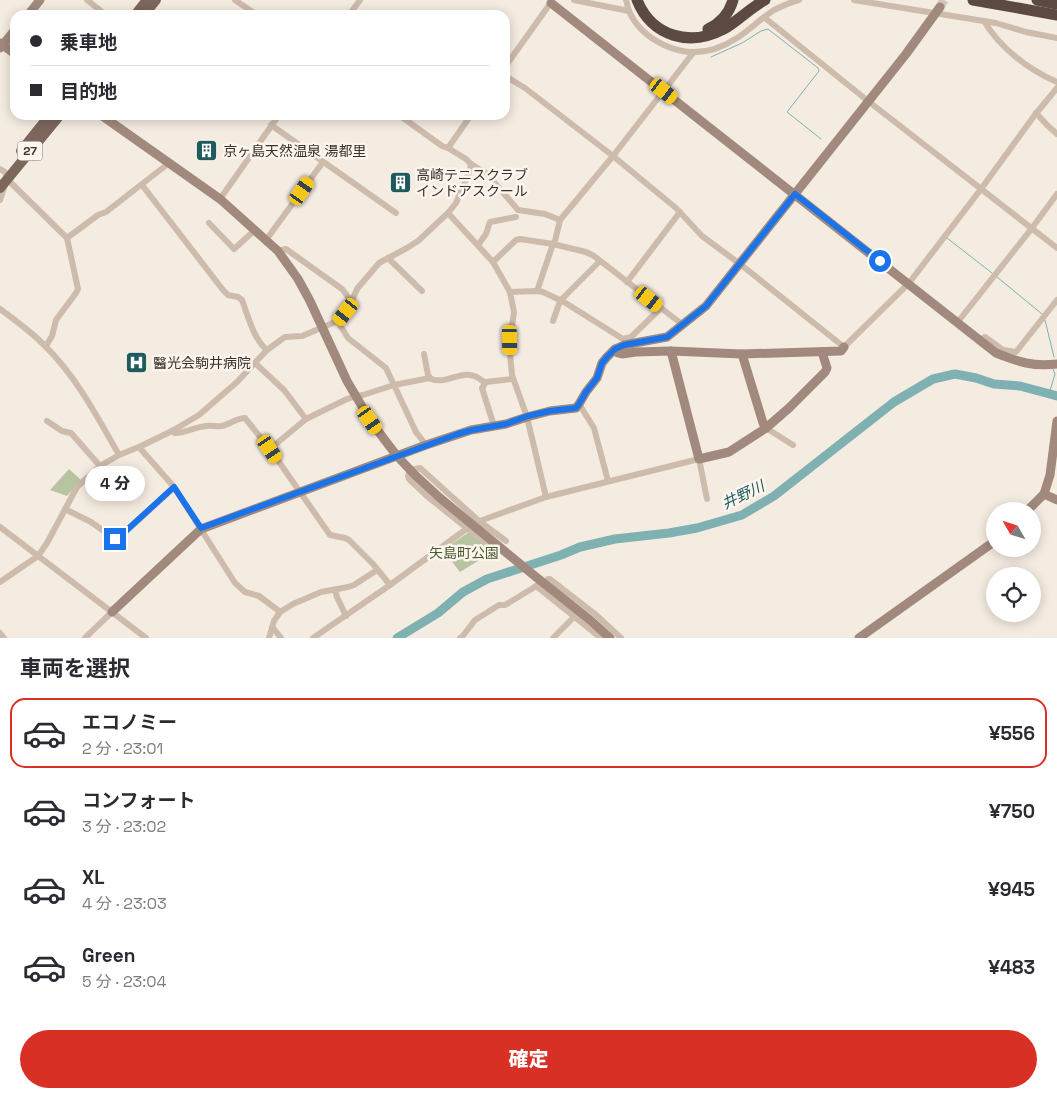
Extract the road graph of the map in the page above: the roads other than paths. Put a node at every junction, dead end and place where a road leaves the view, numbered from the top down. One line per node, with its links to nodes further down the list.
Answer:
1 (40, 0): 18 (street)
2 (87, 0): 19 (street)
3 (147, 0): 20 (main road)
4 (156, 0): 21 (main road)
5 (235, 0): 22 (street)
6 (574, 0): 24 (street)
7 (626, 0): 24 (street)
8 (637, 0): 16 (highway)
9 (644, 0): 10 (highway)
10 (733, 0)
11 (799, 0): 25 (street)
12 (854, 0): 23 (street)
13 (973, 0): 26 (highway)
14 (1037, 0): 17 (highway)
15 (550, 1): 33 (street); 37 (street)
16 (767, 2): 25 (street)
17 (1057, 4)
18 (32, 10)
19 (100, 10)
20 (139, 10)
21 (148, 10)
22 (250, 10)
23 (938, 10): 28 (street); 38 (street)
24 (629, 11): 32 (street)
25 (773, 11): 27 (street)
26 (1057, 15)
27 (765, 18): 32 (street); 38 (street)
28 (984, 21): 30 (street); 35 (street)
29 (10, 35): 31 (street)
30 (1057, 38)
31 (1, 45)
32 (693, 53): 37 (street)
33 (510, 60)
34 (510, 79): 49 (street)
35 (1057, 82)
36 (1057, 88): 39 (street)
37 (664, 91): 49 (street); 57 (street)
38 (868, 101): 56 (street); 57 (street)
39 (1036, 113): 47 (street); 56 (street)
40 (46, 120): 53 (main road, 27)
41 (55, 120): 53 (main road, 27)
42 (108, 120): 51 (street)
43 (276, 120): 46 (street)
44 (406, 120): 48 (street)
45 (468, 120): 48 (street)
46 (272, 125): 50 (street); 59 (street)
47 (1057, 134)
48 (448, 148): 52 (street)
49 (613, 156): 61 (street); 65 (street)
50 (323, 162): 62 (street); 70 (street)
51 (169, 163): 54 (street); 59 (street)
52 (471, 164): 63 (street); 65 (street)
53 (3, 174): 55 (main road, 27); 60 (street); 69 (street)
54 (142, 185): 69 (street); 98 (street)
55 (0, 188)
56 (981, 189): 67 (street); 80 (street)
57 (795, 194): 78 (street); 80 (street)
58 (1057, 194): 67 (street)
59 (220, 199): 68 (street)
60 (0, 200)
61 (680, 212): 78 (street); 79 (street)
62 (396, 213)
63 (448, 213): 72 (street); 75 (street)
64 (516, 217): 72 (street)
65 (560, 220): 71 (street)
66 (208, 223): 68 (street)
67 (1032, 228): 73 (street); 91 (street)
68 (256, 230): 70 (street)
69 (67, 238): 95 (street)
70 (266, 240): 74 (street)
71 (553, 244): 76 (street); 77 (street); 82 (street)
72 (478, 245): 77 (street)
73 (1057, 248)
74 (278, 252): 86 (street); 93 (street)
75 (388, 258): 81 (street); 86 (street)
76 (600, 261): 79 (street); 85 (street)
77 (493, 262): 83 (street)
78 (740, 264): 92 (street); 96 (street)
79 (627, 282): 87 (street)
80 (908, 283): 91 (street); 96 (street)
81 (422, 291)
82 (537, 291): 83 (street); 85 (street)
83 (510, 292): 106 (street)
84 (1057, 300): 94 (street)
85 (560, 301): 87 (street); 89 (street)
86 (352, 302): 90 (street)
87 (661, 308): 92 (street)
88 (0, 309): 95 (street)
89 (553, 321)
90 (338, 322): 93 (street); 108 (street)
91 (957, 323): 94 (street)
92 (683, 325): 97 (street)
93 (323, 328): 98 (street); 109 (street)
94 (980, 340): 104 (street)
95 (46, 346): 122 (street)
96 (844, 347): 100 (street)
97 (615, 349): 99 (street); 110 (street)
98 (267, 350): 103 (street)
99 (671, 351): 102 (street); 124 (street)
100 (822, 352): 102 (street); 116 (street)
101 (424, 354): 105 (street)
102 (742, 354): 116 (street)
103 (255, 363): 112 (street); 117 (street)
104 (1057, 364)
105 (430, 378): 107 (street); 108 (street)
106 (513, 379): 107 (street); 111 (street)
107 (485, 383): 115 (street)
108 (394, 385): 109 (street); 118 (street)
109 (356, 396): 112 (street); 123 (street)
110 (579, 404): 111 (street); 127 (street)
111 (528, 416): 115 (street); 131 (street)
112 (306, 419): 121 (street)
113 (47, 421): 125 (street)
114 (1057, 422): 130 (street)
115 (494, 426): 118 (street)
116 (766, 428): 119 (street); 124 (street)
117 (172, 431): 120 (street); 121 (street)
118 (426, 445): 123 (street)
119 (793, 445)
120 (139, 448): 122 (street); 128 (street)
121 (270, 449): 129 (street)
122 (119, 455): 125 (street)
123 (397, 456): 126 (street); 129 (street)
124 (698, 459): 127 (street); 132 (street)
125 (100, 466): 135 (street)
126 (410, 470): 136 (street); 139 (street); 147 (street)
127 (608, 481): 131 (street)
128 (174, 487): 135 (street); 138 (street)
129 (299, 492): 138 (street); 144 (street)
130 (1044, 494): 133 (street); 134 (street)
131 (546, 497): 136 (street)
132 (707, 499)
133 (1057, 500)
134 (1036, 502)
135 (65, 509): 143 (street)
136 (478, 521): 140 (street)
137 (0, 527): 143 (street)
138 (201, 528): 150 (street); 151 (street)
139 (468, 528): 142 (street); 148 (street)
140 (506, 542)
141 (986, 548): 156 (street)
142 (493, 550)
143 (38, 556): 146 (street); 150 (street)
144 (377, 570): 148 (street); 149 (street)
145 (548, 579): 167 (street)
146 (0, 582)
147 (536, 582): 153 (street); 163 (street); 166 (street)
148 (390, 585): 152 (street)
149 (335, 590): 151 (street); 152 (street)
150 (112, 612): 158 (street); 159 (street)
151 (280, 612): 154 (street)
152 (346, 616): 162 (street)
153 (575, 616): 164 (street); 165 (street)
154 (272, 627): 160 (street); 161 (street)
155 (0, 633): 157 (street)
156 (864, 636)
157 (4, 638)
158 (85, 638)
159 (146, 638)
160 (269, 638)
161 (281, 638)
162 (314, 638)
163 (460, 638)
164 (553, 638)
165 (601, 638)
166 (610, 638)
167 (621, 638)

